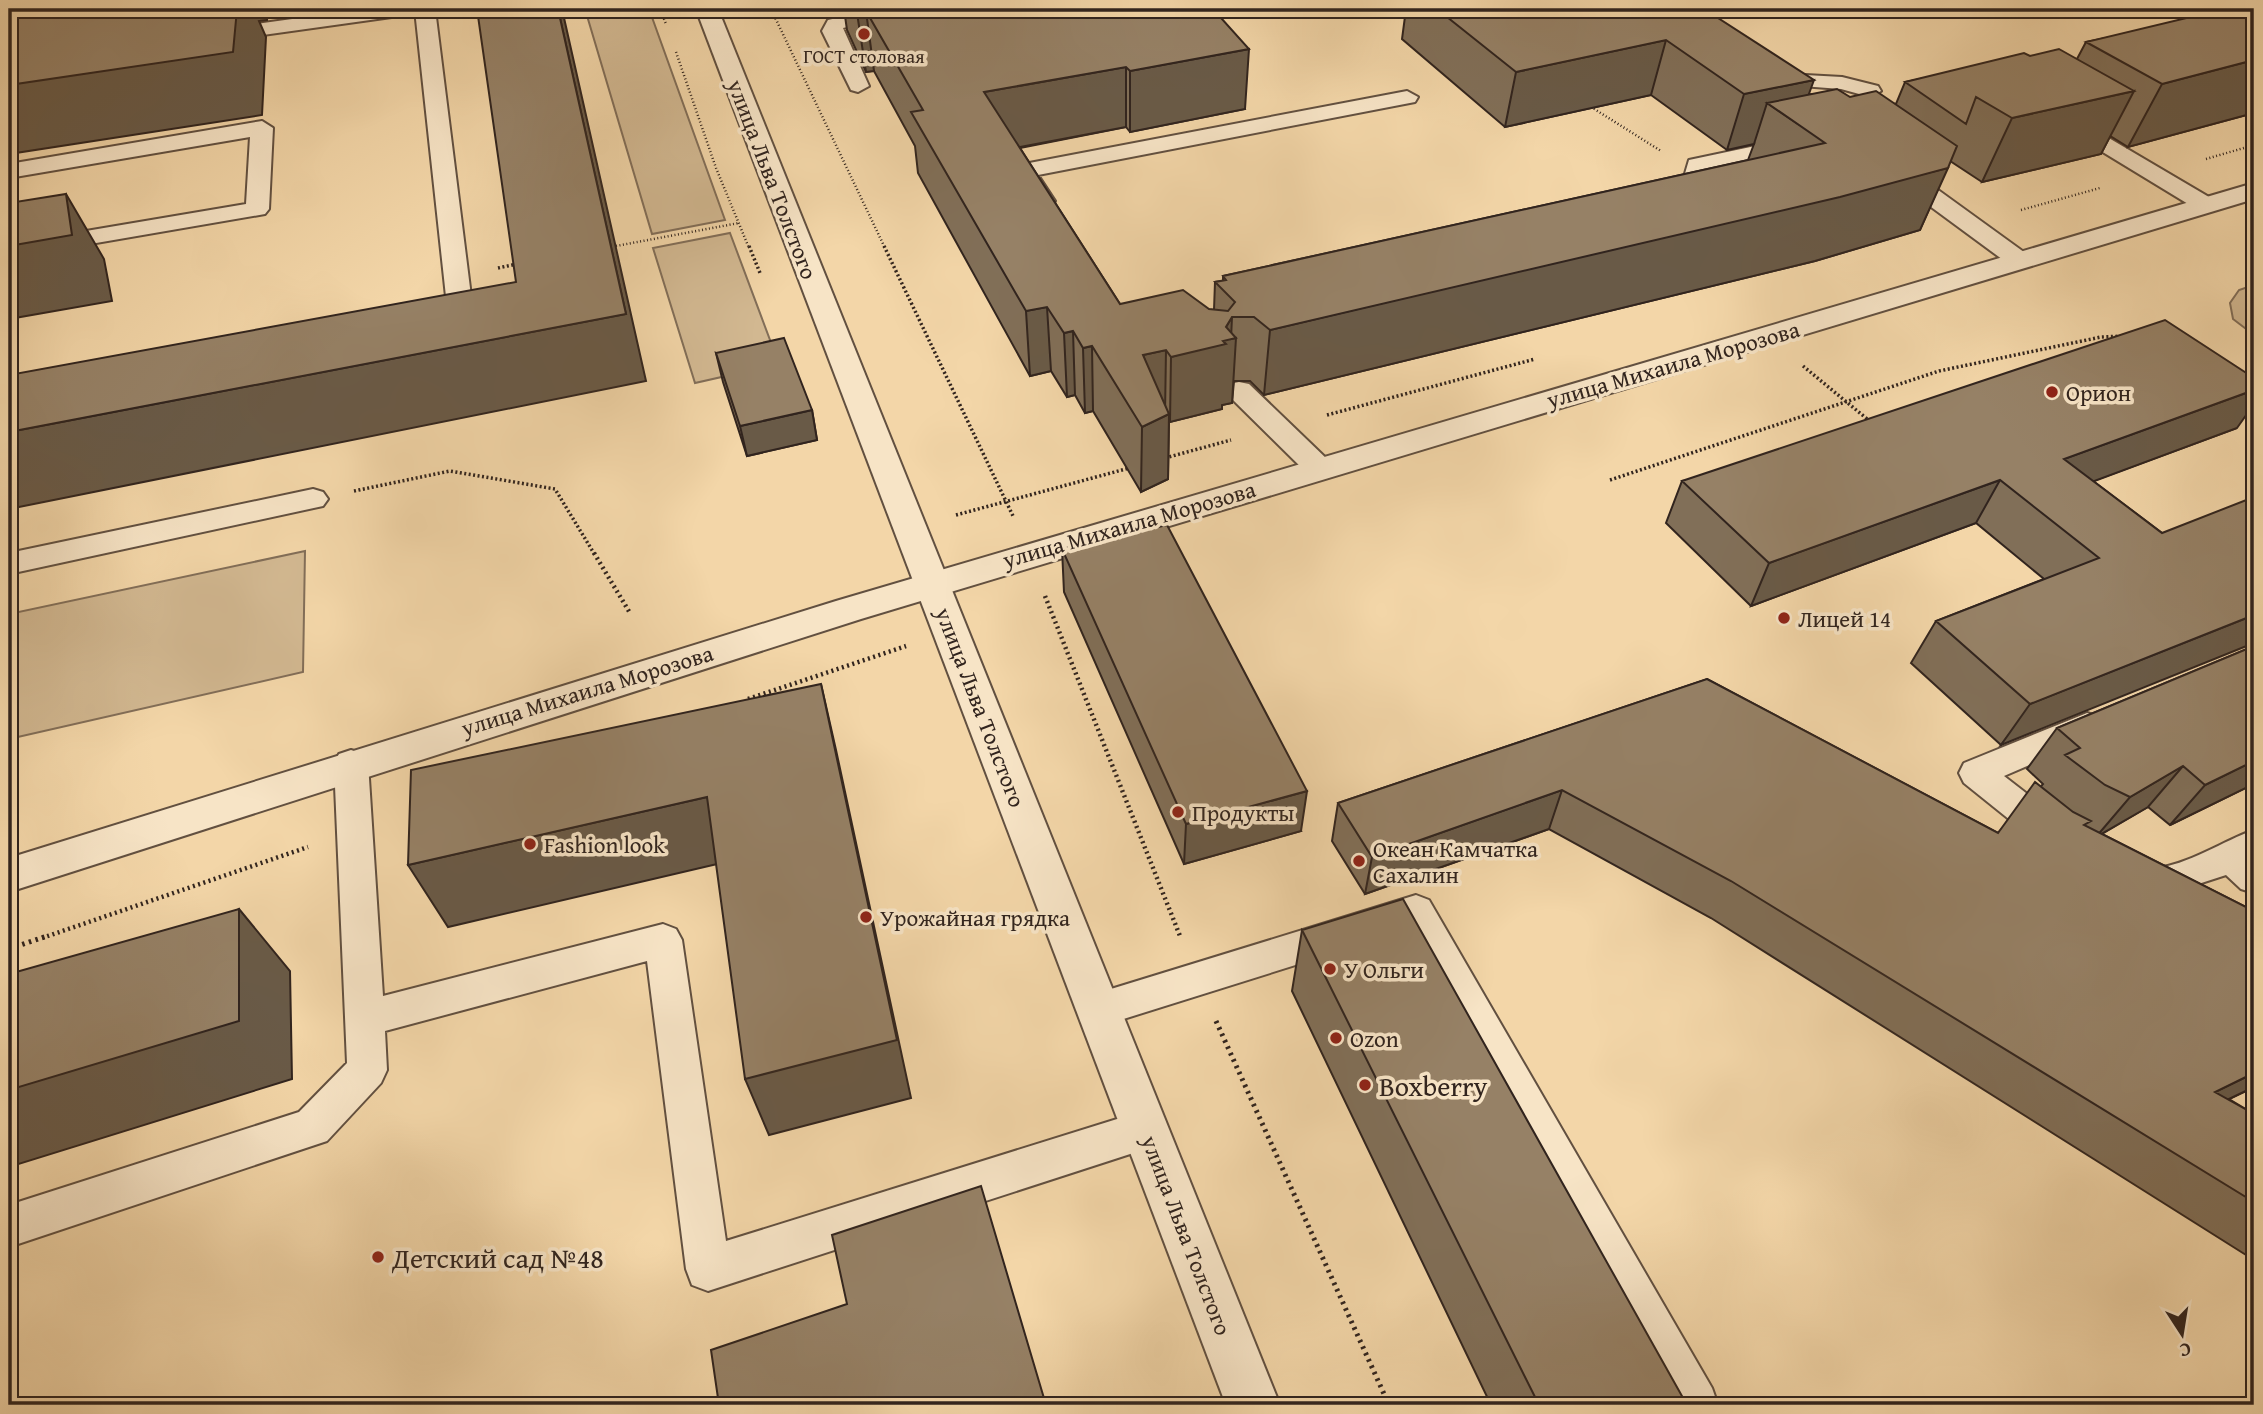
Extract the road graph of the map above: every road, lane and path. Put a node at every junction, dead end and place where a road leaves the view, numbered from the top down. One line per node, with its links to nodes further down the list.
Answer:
1 (406, 9): 8 (lane)
2 (425, 9): 27 (lane)
3 (660, 9): 7 (path)
4 (707, 9): 35 (street, улица Льва Толстого)
5 (771, 9): 33 (path)
6 (901, 9): 10 (lane)
7 (669, 33)
8 (202, 38)
9 (673, 46): 24 (path)
10 (858, 86)
11 (1407, 97): 23 (lane)
12 (1773, 99): 15 (lane)
13 (1581, 100): 18 (path)
14 (2049, 110): 22 (lane)
15 (1873, 113)
16 (1819, 139): 18 (lane)
17 (1878, 157): 26 (lane)
18 (1697, 165): 21 (lane)
19 (9, 171): 25 (lane)
20 (2254, 191): 22 (street, улица Михаила Морозова)
21 (1652, 201)
22 (2206, 205): 26 (street, улица Михаила Морозова)
23 (1053, 217)
24 (616, 246)
25 (9, 251)
26 (2020, 260): 30 (street, улица Михаила Морозова)
27 (420, 328)
28 (2127, 335): 31 (path)
29 (1239, 390): 30 (lane)
30 (1319, 468): 33 (street, улица Михаила Морозова)
31 (1609, 480)
32 (313, 499): 34 (lane); 36 (path)
33 (1029, 554): 35 (street, улица Михаила Морозова); 43 (path)
34 (9, 564)
35 (932, 583): 38 (street, улица Михаила Морозова); 44 (street, улица Льва Толстого)
36 (630, 613)
37 (2115, 715): 39 (lane)
38 (351, 763): 42 (street, улица Михаила Морозова); 45 (lane)
39 (2082, 849)
40 (2247, 860): 41 (lane)
41 (2117, 867)
42 (9, 875)
43 (1198, 979): 44 (lane); 49 (path); 50 (lane)
44 (1098, 1010): 46 (street, улица Льва Толстого)
45 (366, 1018): 46 (lane); 47 (lane)
46 (1146, 1130): 48 (street, улица Льва Толстого)
47 (9, 1226)
48 (1253, 1405)
49 (1389, 1405)
50 (1695, 1405)

